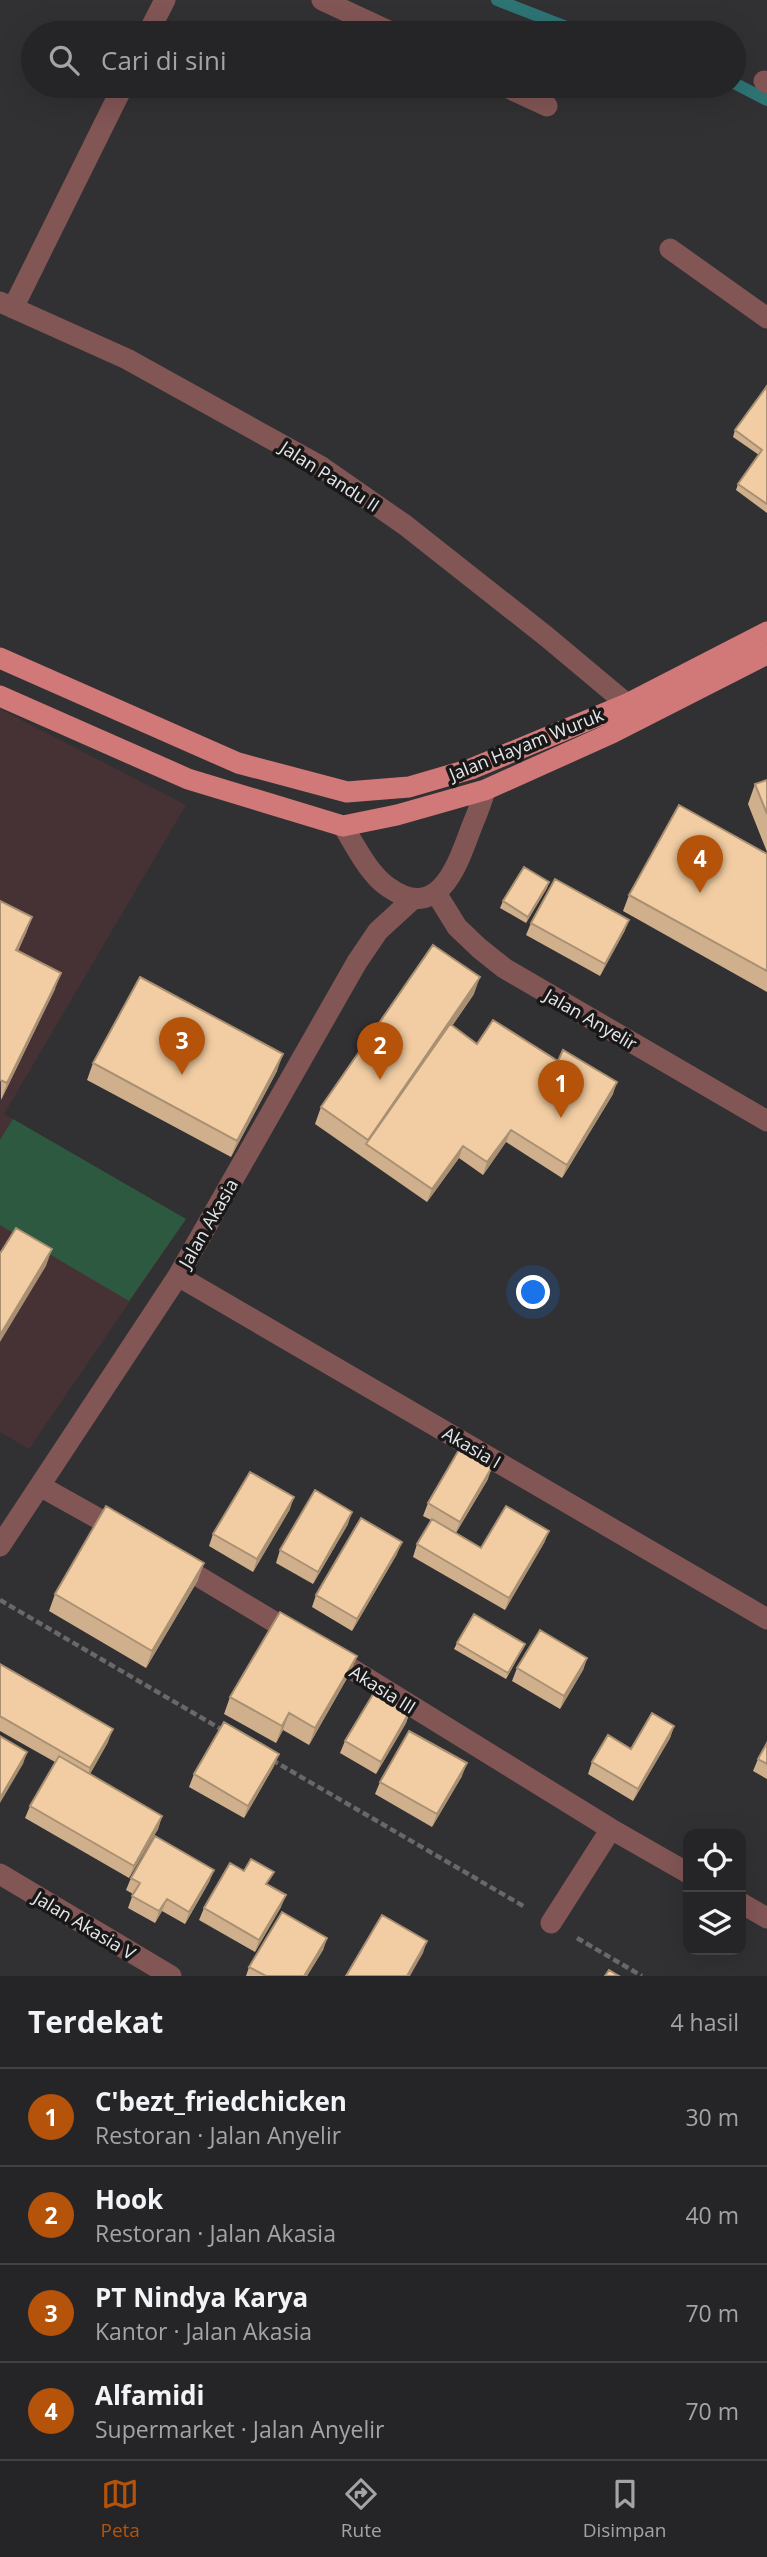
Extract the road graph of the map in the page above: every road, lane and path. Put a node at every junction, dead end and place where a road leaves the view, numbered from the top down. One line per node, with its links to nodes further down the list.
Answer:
1 (165, 0): 3 (street)
2 (322, 0): 4 (street)
3 (154, 21)
4 (367, 21)
5 (116, 98): 9 (street)
6 (530, 98): 7 (street)
7 (547, 106)
8 (670, 249): 10 (street)
9 (7, 305): 15 (street, Jalan Pandu II)
10 (767, 318)
11 (767, 632): 15 (main road, Jalan Hayam Wuruk)
12 (767, 654): 16 (main road, Jalan Hayam Wuruk)
13 (0, 658): 15 (main road, Jalan Hayam Wuruk)
14 (0, 696): 17 (main road, Jalan Hayam Wuruk)
15 (627, 704)
16 (485, 790): 17 (main road, Jalan Hayam Wuruk); 18 (street, Jalan Hayam Wuruk)
17 (343, 826): 19 (street)
18 (436, 893): 19 (street); 20 (street, Jalan Anyelir)
19 (413, 899): 21 (street, Jalan Akasia)
20 (767, 1121)
21 (178, 1276): 22 (street, Jalan Akasia); 25 (street, Akasia I)
22 (40, 1486): 23 (street, Jalan Akasia); 28 (street, Akasia III)
23 (0, 1546)
24 (0, 1600): 26 (path)
25 (767, 1619)
26 (227, 1733)
27 (263, 1754): 33 (path)
28 (611, 1829): 29 (street, Akasia III); 33 (street)
29 (683, 1870)
30 (0, 1874): 34 (street, Jalan Akasia V)
31 (746, 1906): 32 (street)
32 (767, 1918)
33 (551, 1923): 35 (path)
34 (171, 1976)
35 (642, 1976)

